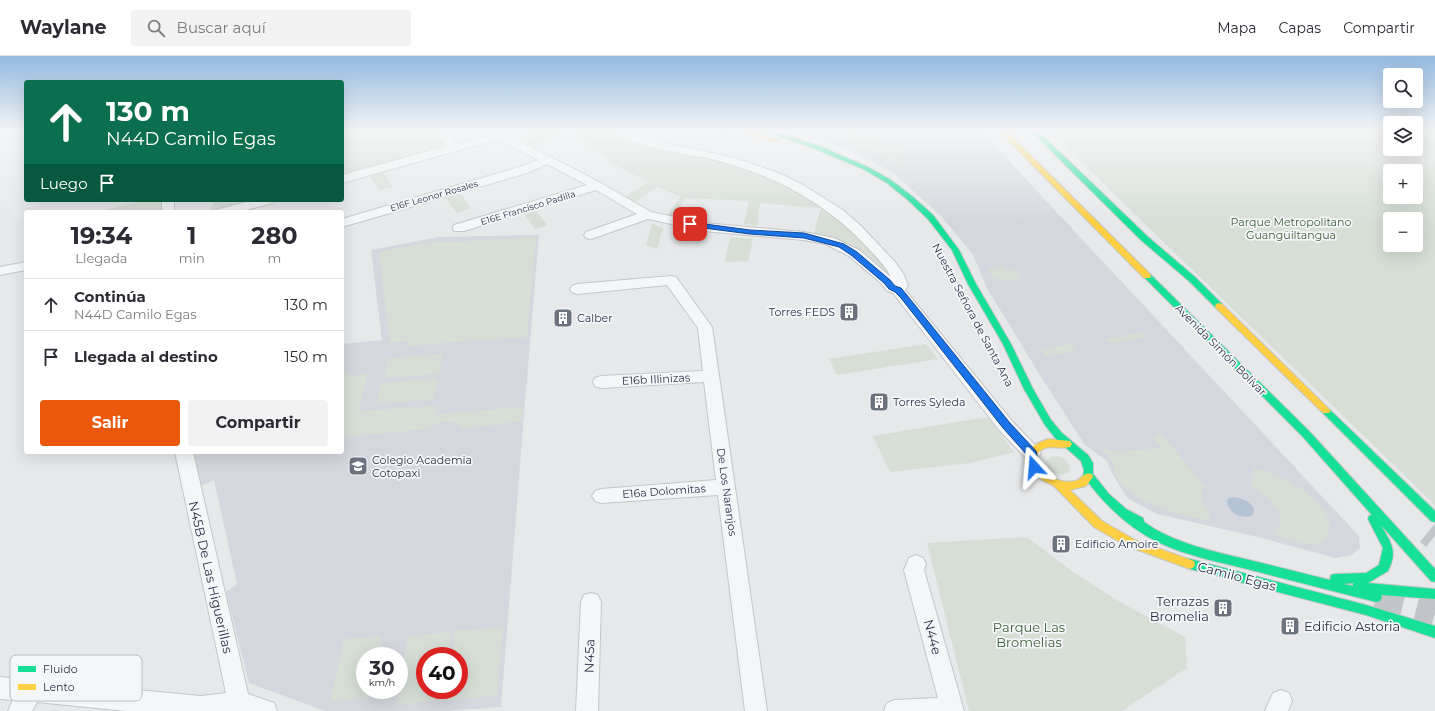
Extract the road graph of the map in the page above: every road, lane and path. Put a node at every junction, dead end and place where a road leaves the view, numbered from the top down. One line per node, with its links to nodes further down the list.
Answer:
1 (406, 161): 9 (street)
2 (547, 161): 20 (street, E16F Leonor Rosales)
3 (549, 161): 10 (street)
4 (727, 161): 28 (street)
5 (830, 161): 11 (main road)
6 (847, 161): 31 (main road, Nuestra Señora de Santa Ana)
7 (1032, 161): 37 (main road, Avenida Simón Bolívar)
8 (1064, 161): 23 (main road)
9 (344, 178)
10 (597, 186): 18 (street); 21 (street, E16E Francisco Padilla)
11 (879, 187)
12 (890, 194): 14 (main road)
13 (265, 202): 15 (street)
14 (900, 202)
15 (253, 208): 16 (street)
16 (238, 210)
17 (910, 210): 19 (main road)
18 (647, 215): 22 (street); 28 (street)
19 (919, 220)
20 (344, 222)
21 (459, 228)
22 (591, 236)
23 (1145, 239): 26 (main road); 40 (main road)
24 (24, 266): 25 (street)
25 (0, 271)
26 (1172, 275)
27 (577, 289): 29 (street, De Los Naranjos)
28 (898, 290): 32 (street)
29 (712, 376): 30 (street, E16b Illinizas); 36 (street, De Los Naranjos)
30 (601, 382)
31 (1067, 444): 32 (main road); 34 (main road)
32 (1037, 445): 35 (main road)
33 (184, 454): 50 (street, N45B De Las Higuerillas)
34 (1089, 476): 35 (main road); 39 (main road, Camilo Egas)
35 (1058, 484): 47 (main road, Camilo Egas)
36 (727, 487): 38 (street, E16a Dolomitas); 56 (street, De Los Naranjos)
37 (1359, 491): 42 (main road, Avenida Simón Bolívar); 43 (main road)
38 (601, 496)
39 (1122, 513): 43 (main road, Camilo Egas); 45 (main road)
40 (1435, 518)
41 (916, 564): 52 (street, N44e)
42 (1435, 577)
43 (1335, 579): 44 (main road, Camilo Egas)
44 (1435, 594)
45 (1376, 597)
46 (591, 602): 55 (street, N45a)
47 (1435, 632)
48 (15, 701): 53 (street)
49 (111, 701): 51 (street)
50 (239, 702): 51 (street); 54 (street)
51 (199, 709)
52 (953, 710): 57 (street)
53 (19, 711)
54 (266, 711)
55 (587, 711)
56 (756, 711)
57 (895, 711)

